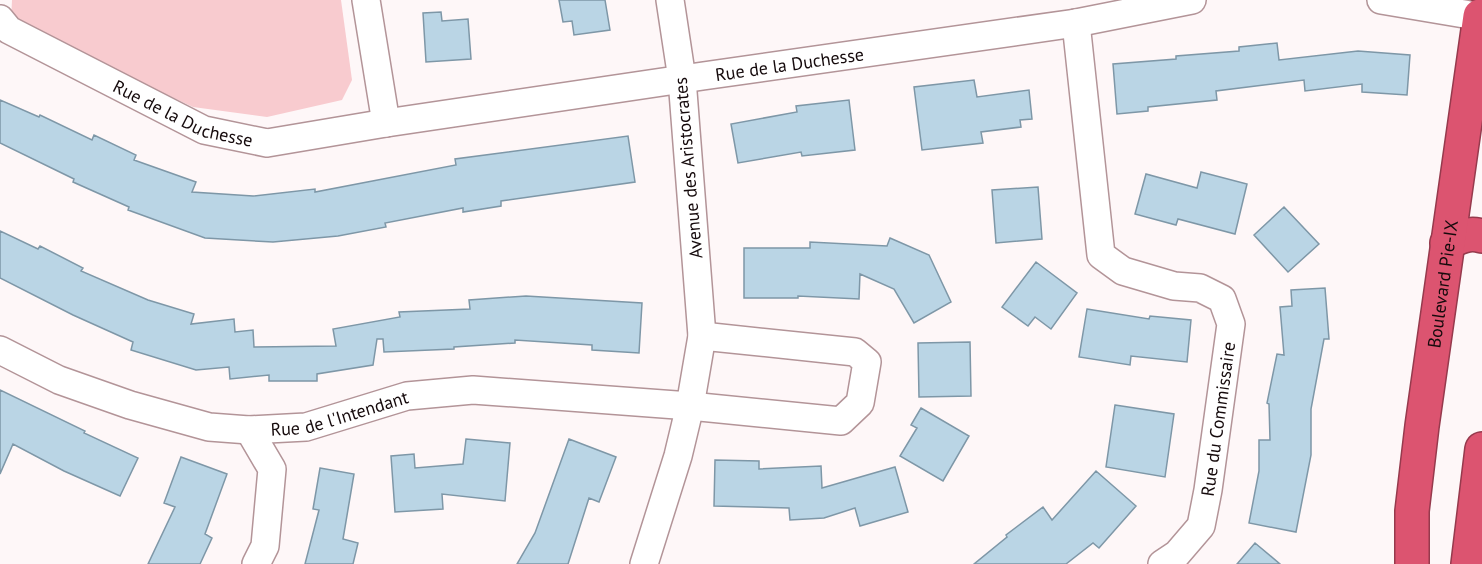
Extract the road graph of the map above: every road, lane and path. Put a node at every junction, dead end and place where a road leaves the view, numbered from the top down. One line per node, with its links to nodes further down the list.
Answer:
1 (366, 0): 9 (street)
2 (670, 0): 8 (street, Avenue des Aristocrates)
3 (1192, 0): 7 (street, Rue de la Duchesse)
4 (1381, 0): 5 (street)
5 (1481, 13): 11 (highway, Boulevard Pie-IX)
6 (0, 19): 9 (street, Rue de la Duchesse)
7 (1076, 23): 8 (street, Rue de la Duchesse); 20 (street, Rue du Commissaire)
8 (682, 79): 9 (street, Rue de la Duchesse); 12 (street, Avenue des Aristocrates)
9 (386, 123)
10 (1482, 236): 11 (highway)
11 (1447, 243): 17 (highway, Boulevard Pie-IX)
12 (702, 336): 14 (street, Avenue des Aristocrates); 14 (street)
13 (0, 350): 15 (street, Rue de l'Intendant)
14 (690, 406): 15 (street, Rue de l'Intendant); 19 (street, Avenue des Aristocrates)
15 (249, 430): 18 (street)
16 (1482, 449): 23 (highway)
17 (1412, 512): 21 (highway); 22 (highway, Boulevard Pie-IX)
18 (256, 564)
19 (644, 564)
20 (1162, 564)
21 (1398, 564)
22 (1412, 564)
23 (1468, 564)

